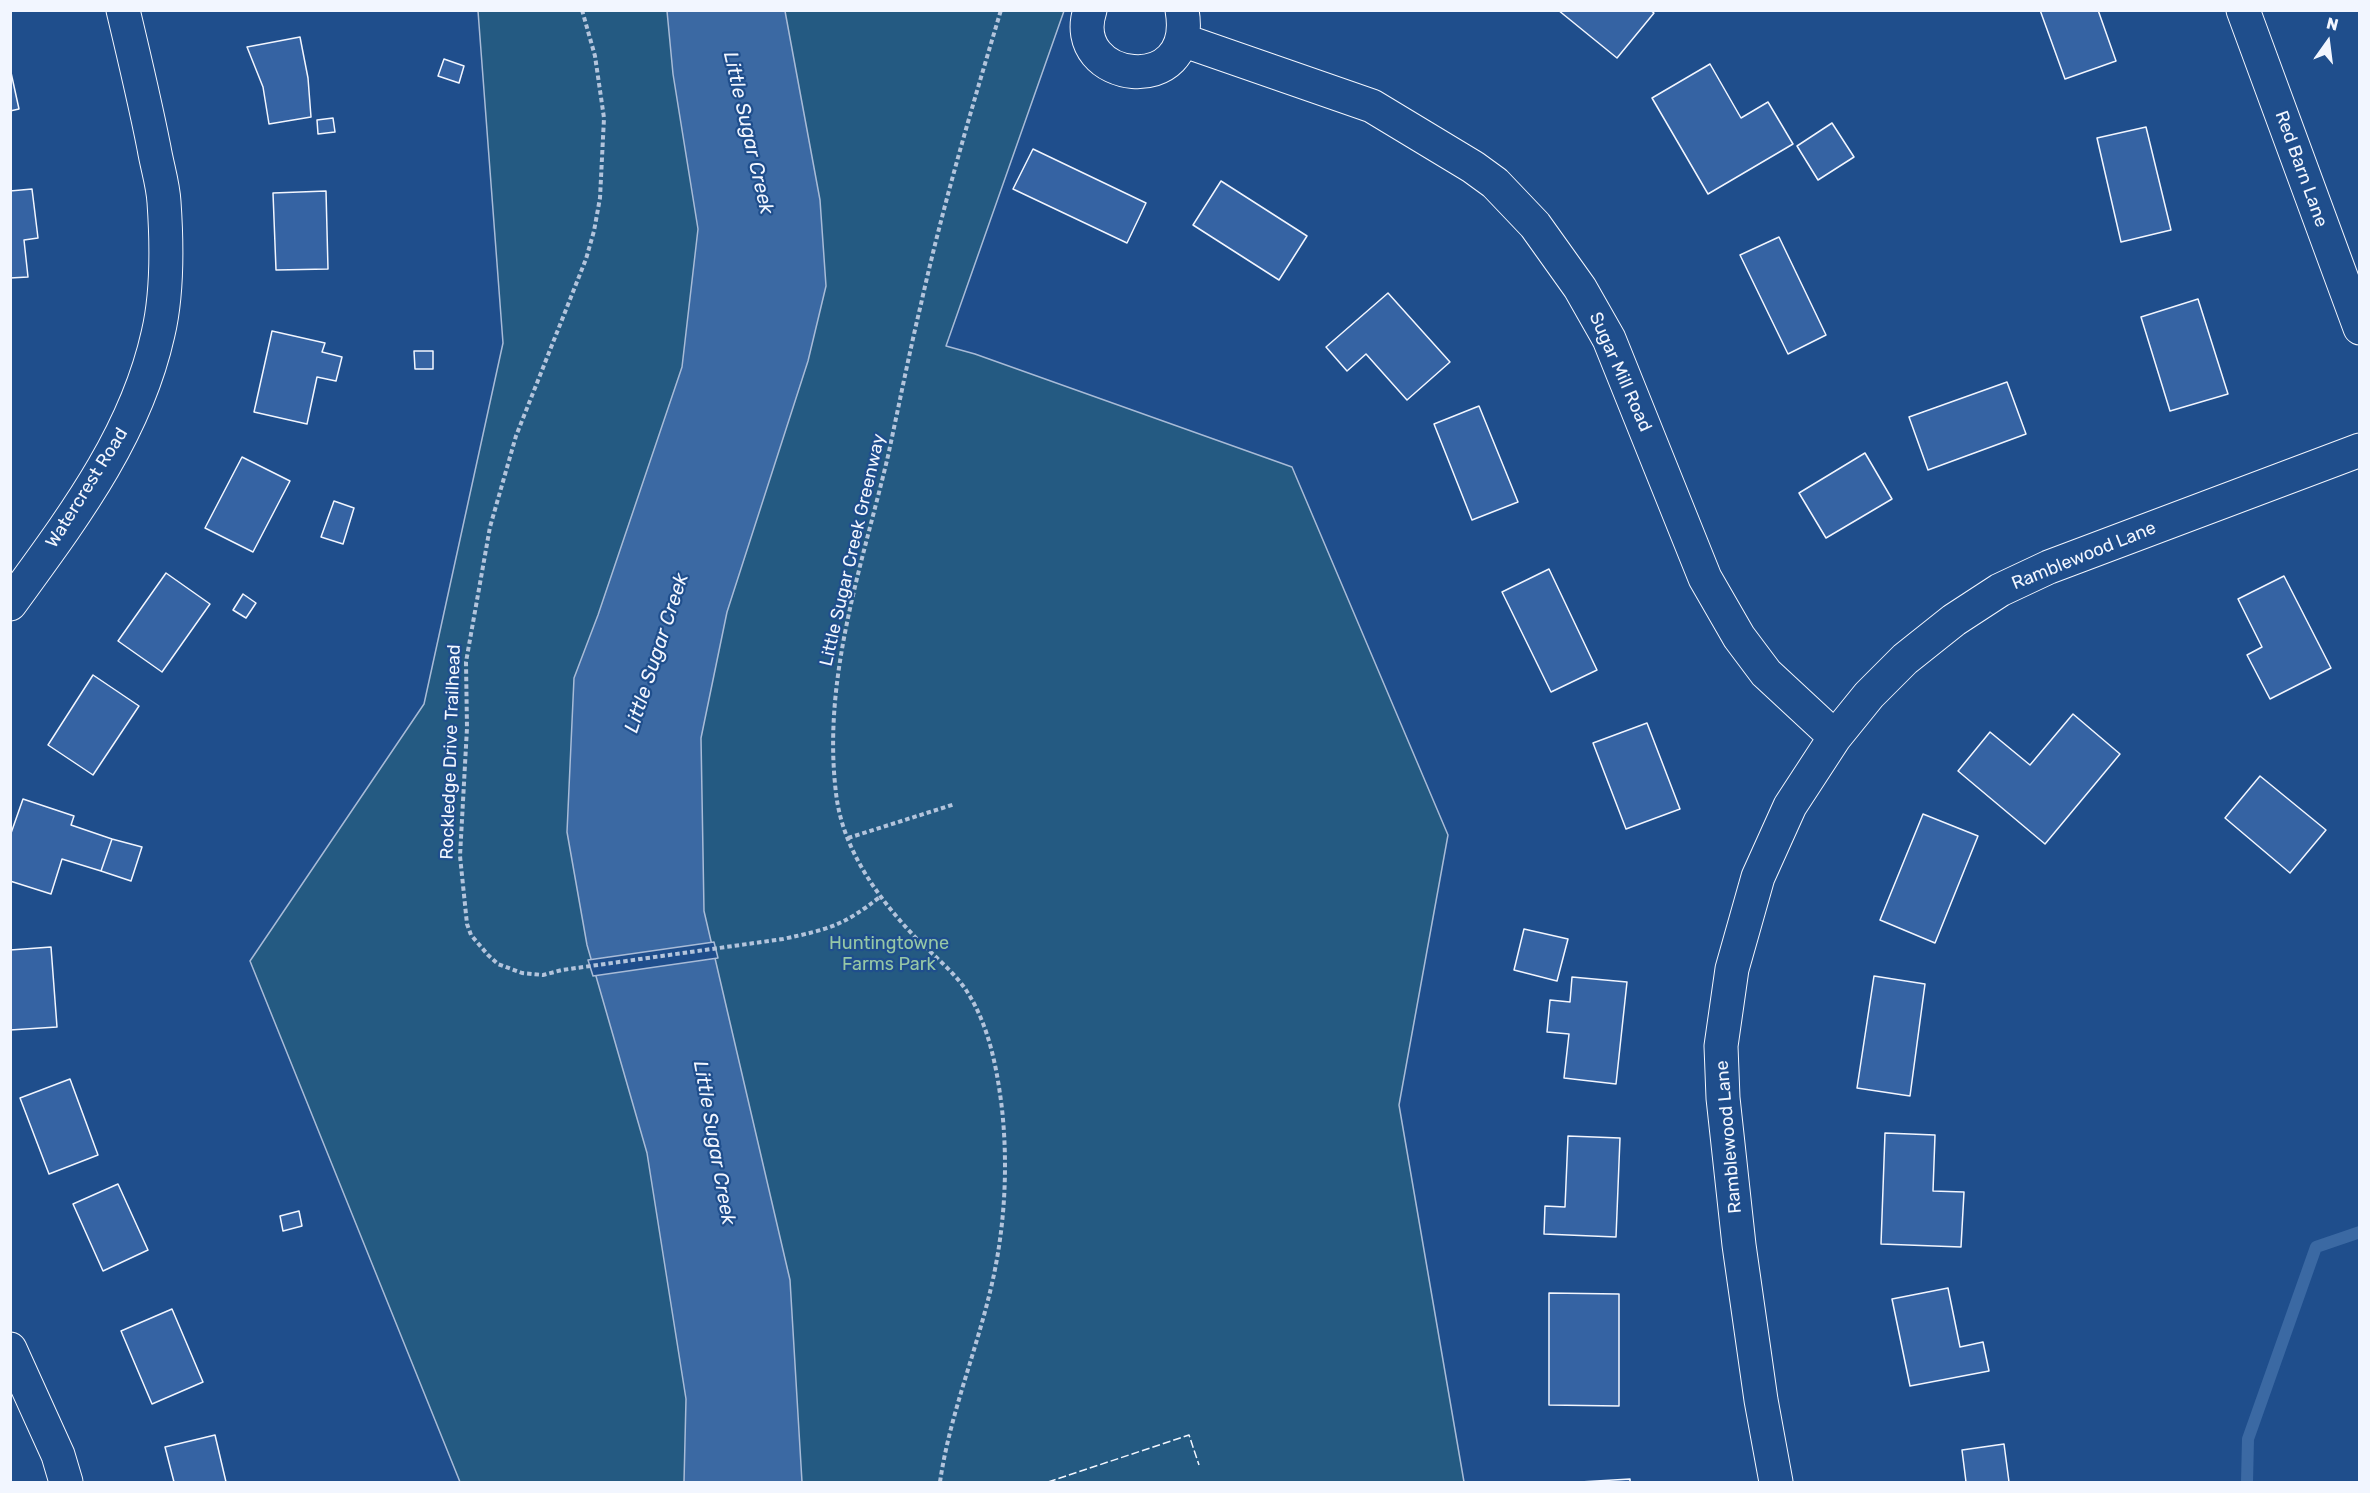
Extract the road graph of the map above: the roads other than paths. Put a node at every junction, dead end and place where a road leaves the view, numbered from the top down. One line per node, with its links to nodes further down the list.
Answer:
1 (123, 10): 7 (street, Watercrest Road)
2 (1090, 10): 4 (street, Sugar Mill Road)
3 (2242, 10): 5 (street, Red Barn Lane)
4 (1182, 25): 8 (street, Sugar Mill Road)
5 (2360, 328)
6 (2360, 450): 8 (street, Ramblewood Lane)
7 (10, 604)
8 (1835, 737): 11 (street, Ramblewood Lane)
9 (10, 1349): 10 (street)
10 (66, 1482)
11 (1776, 1482)

